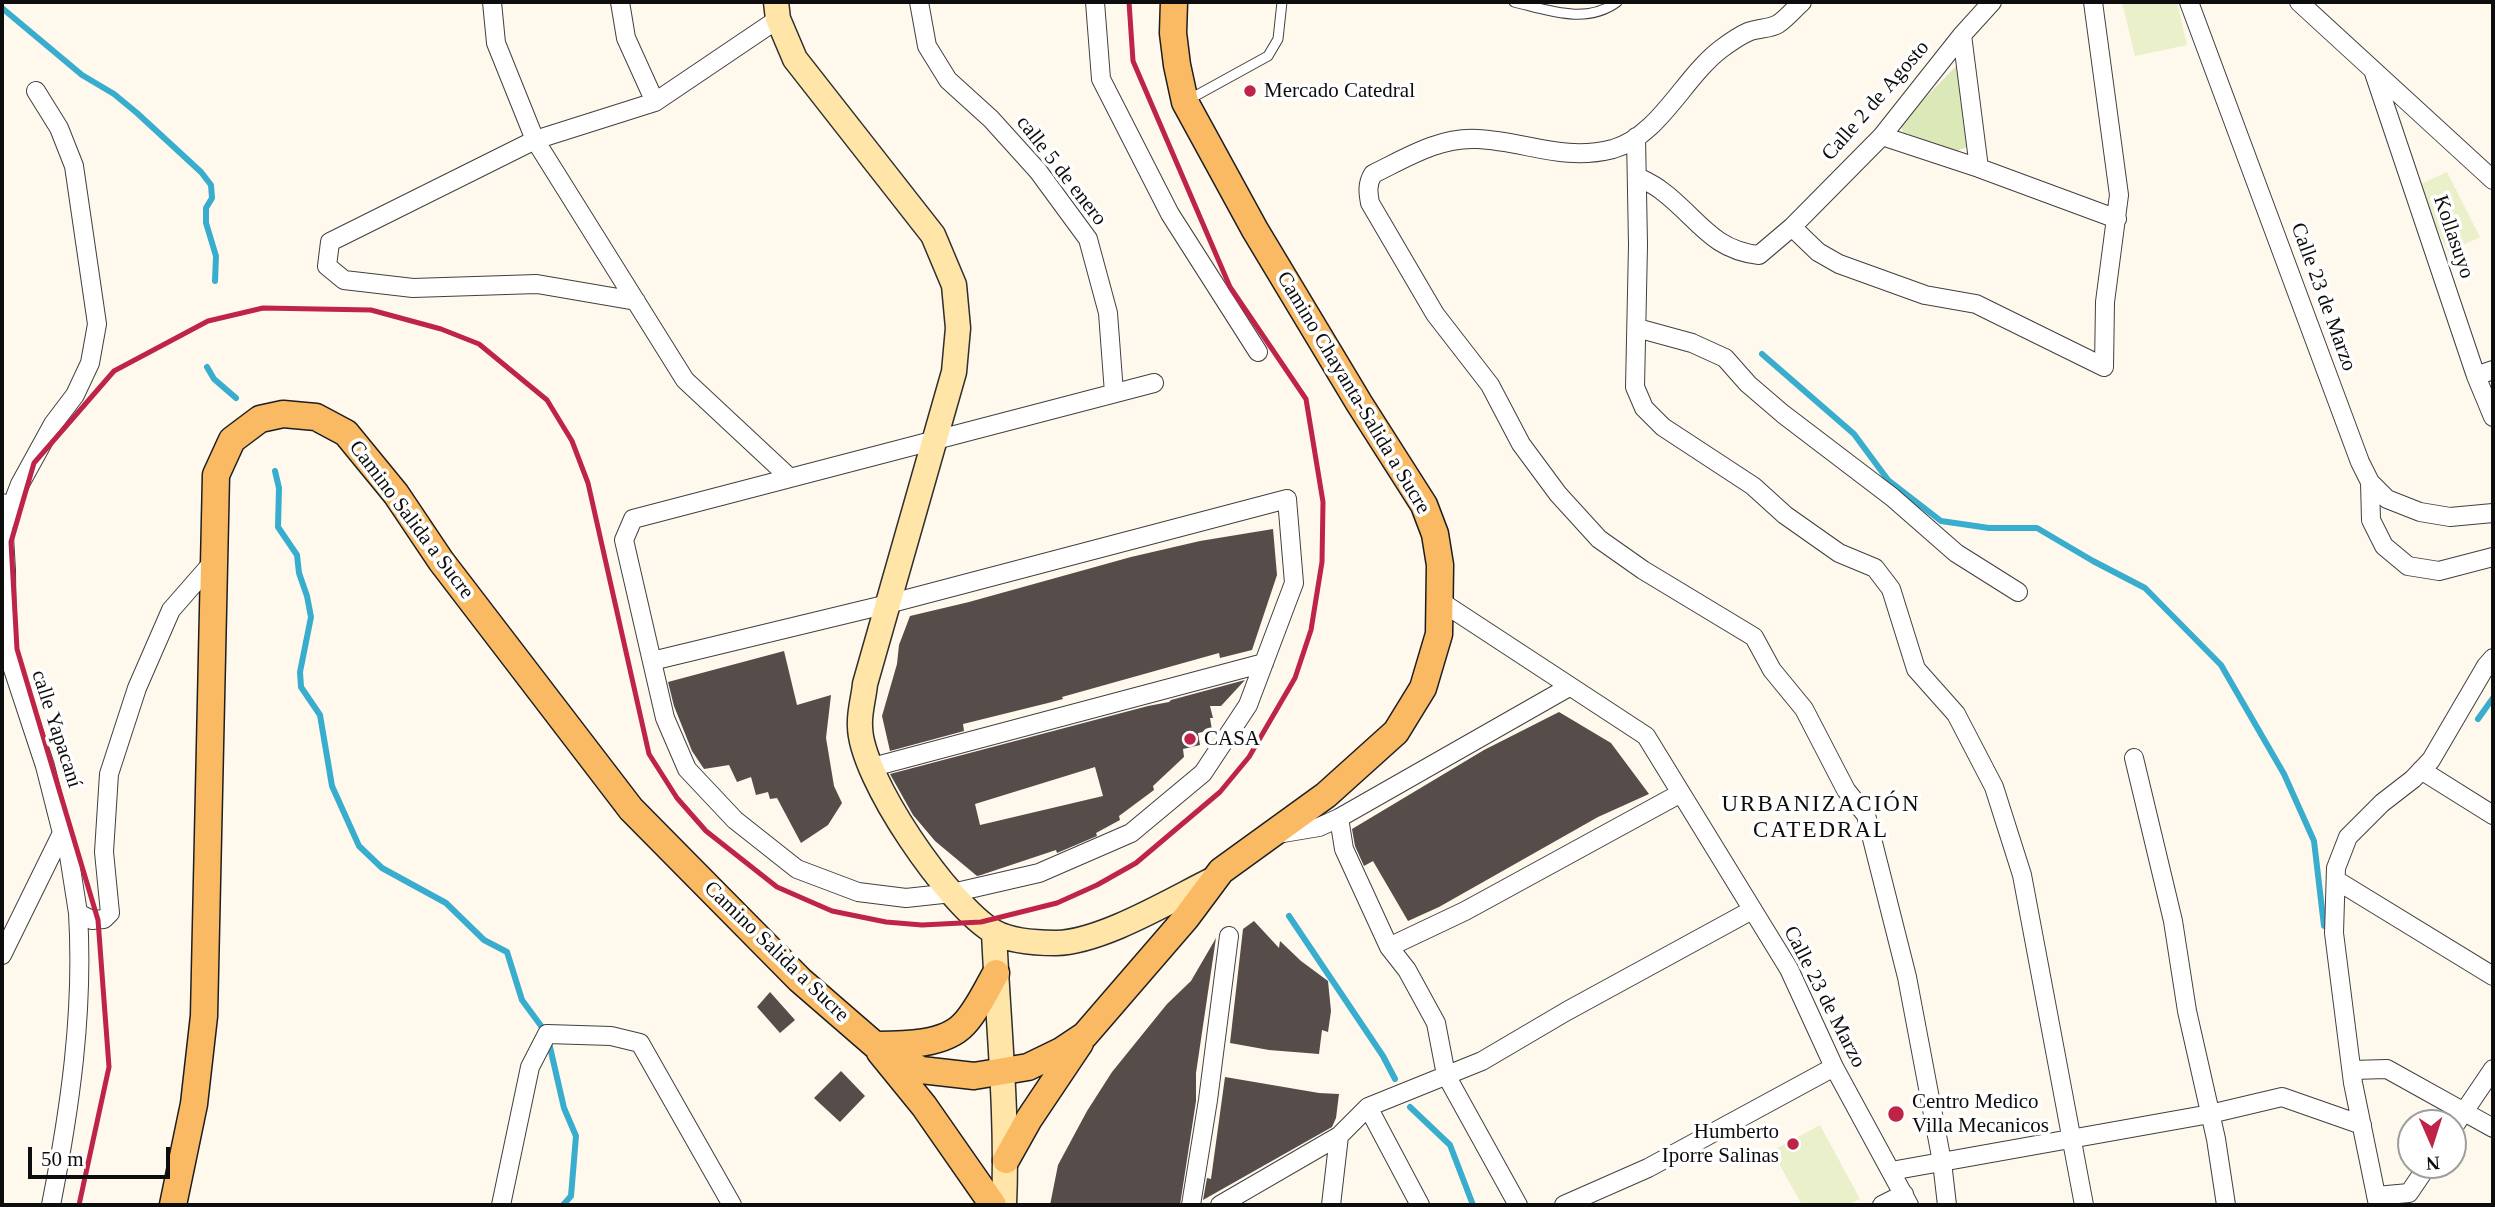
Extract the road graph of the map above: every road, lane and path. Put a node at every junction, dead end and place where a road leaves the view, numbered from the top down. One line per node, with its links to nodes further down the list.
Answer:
1 (492, 2): 22 (street)
2 (620, 2): 18 (street)
3 (919, 2): 34 (street, calle 5 de enero)
4 (1095, 2): 30 (street)
5 (1174, 2): 19 (main road, Camino Chayanta-Salida a Sucre)
6 (1282, 2): 19 (lane)
7 (1514, 2): 8 (lane)
8 (1617, 2)
9 (1802, 2): 21 (street)
10 (1992, 2): 15 (street, Calle 2 de Agosto)
11 (2093, 2): 26 (street)
12 (2189, 2): 38 (street, Calle 23 de Marzo)
13 (2299, 2): 16 (street)
14 (777, 10): 18 (street); 36 (main road)
15 (1962, 35): 20 (street, Calle 2 de Agosto); 23 (street)
16 (2373, 70): 25 (street); 32 (street, Kollasuyo)
17 (36, 91): 41 (street)
18 (655, 102): 22 (street)
19 (1185, 102): 45 (main road, Camino Chayanta-Salida a Sucre)
20 (1882, 136): 23 (street); 27 (street, Calle 2 de Agosto)
21 (1636, 137): 24 (street); 87 (street)
22 (535, 140): 28 (street); 28 (street)
23 (1979, 168): 26 (street)
24 (1638, 177): 27 (street, Calle 2 de Agosto); 29 (street)
25 (2493, 180)
26 (2117, 219): 27 (street)
27 (1792, 228)
28 (636, 301): 37 (street)
29 (1637, 328): 44 (street); 85 (street)
30 (1258, 352)
31 (2493, 370): 32 (street)
32 (2476, 376): 35 (street, Kollasuyo)
33 (1154, 383): 34 (street)
34 (1114, 393): 36 (street)
35 (2493, 417)
36 (935, 439): 37 (street); 46 (main road)
37 (790, 478): 48 (street)
38 (2370, 482): 40 (street, Calle 23 de Marzo); 42 (street)
39 (2, 503): 41 (street, calle Yapacaní)
40 (2493, 513)
41 (2, 529): 57 (street, calle Yapacaní)
42 (2493, 557)
43 (213, 562): 63 (street); 71 (main road, Camino Salida a Sucre); 93 (main road, Camino Salida a Sucre)
44 (2018, 592)
45 (1440, 601): 50 (street, Calle 23 de Marzo); 58 (main road, Camino Chayanta-Salida a Sucre)
46 (888, 604): 48 (street); 49 (street); 52 (main road)
47 (2493, 658): 53 (street)
48 (652, 661): 61 (street)
49 (1264, 663): 52 (street); 61 (street)
50 (1569, 687): 54 (street, Calle 23 de Marzo); 56 (street)
51 (2134, 758): 81 (street)
52 (869, 768): 61 (main road)
53 (2421, 770): 55 (street); 60 (street)
54 (1681, 793): 62 (street, Calle 23 de Marzo); 66 (street)
55 (2493, 815)
56 (1339, 818): 58 (street); 66 (street)
57 (62, 833): 63 (street, calle Yapacaní); 67 (street)
58 (1273, 835): 59 (main road, Camino Chayanta-Salida a Sucre)
59 (1221, 872): 64 (main road); 70 (main road, Camino Chayanta-Salida a Sucre)
60 (2336, 880): 69 (street); 74 (street)
61 (952, 894): 64 (main road)
62 (1752, 910): 72 (street, Calle 23 de Marzo); 76 (street)
63 (78, 913): 92 (street, calle Yapacaní)
64 (994, 932): 68 (main road)
65 (1229, 936): 98 (street)
66 (1389, 947): 76 (street)
67 (2, 955)
68 (996, 973): 71 (main road); 75 (main road)
69 (2493, 976)
70 (1085, 1035): 75 (main road, Camino Chayanta-Salida a Sucre); 86 (main road)
71 (875, 1045): 75 (main road, Camino Salida a Sucre); 96 (main road)
72 (1834, 1067): 88 (street, Calle 23 de Marzo); 103 (street)
73 (2493, 1069): 79 (street)
74 (2352, 1070): 78 (street); 82 (street)
75 (1003, 1073): 86 (main road)
76 (1446, 1074): 77 (street); 102 (street)
77 (1368, 1107): 84 (street); 101 (street)
78 (2461, 1109)
79 (2466, 1109)
80 (2467, 1112): 83 (street)
81 (2210, 1114): 82 (street); 85 (street); 107 (street)
82 (2362, 1125): 91 (street)
83 (2493, 1128)
84 (1339, 1136): 99 (street); 100 (street)
85 (2070, 1139): 87 (street); 106 (street)
86 (1006, 1160): 97 (main road)
87 (1942, 1162): 88 (street); 105 (street)
88 (1891, 1171): 90 (street, Calle 23 de Marzo)
89 (2418, 1179): 91 (street)
90 (1906, 1200): 104 (street)
91 (2377, 1201)
92 (51, 1205)
93 (173, 1205)
94 (501, 1205): 95 (street)
95 (732, 1205)
96 (993, 1205)
97 (1004, 1205)
98 (1191, 1205)
99 (1220, 1205)
100 (1331, 1205)
101 (1420, 1205)
102 (1518, 1205)
103 (1564, 1205)
104 (1882, 1205)
105 (1947, 1205)
106 (2084, 1205)
107 (2226, 1205)

